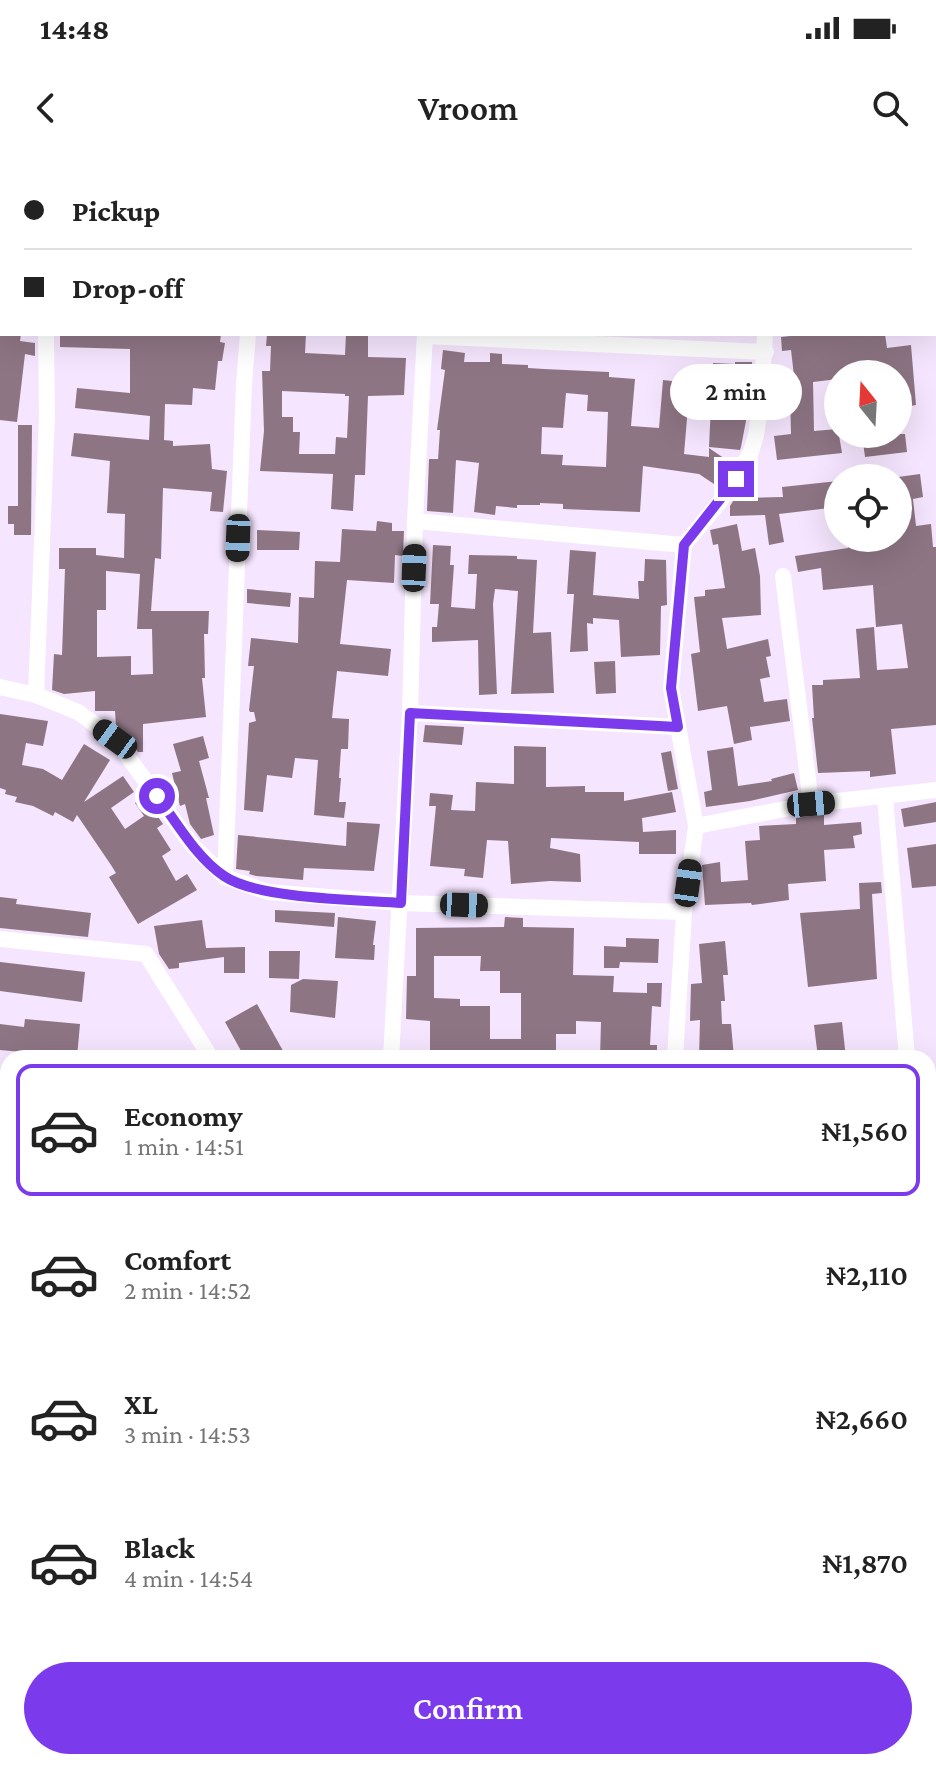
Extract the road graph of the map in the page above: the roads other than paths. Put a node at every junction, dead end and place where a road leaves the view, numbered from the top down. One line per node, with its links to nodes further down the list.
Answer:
1 (46, 336): 11 (street)
2 (248, 336): 18 (street)
3 (425, 336): 7 (street)
4 (445, 336): 6 (street)
5 (765, 336): 6 (street)
6 (766, 352): 8 (street)
7 (415, 521): 8 (street); 12 (street)
8 (684, 545): 13 (street)
9 (783, 576): 16 (street)
10 (0, 687): 11 (street)
11 (36, 695): 18 (street)
12 (410, 713): 13 (street); 19 (street)
13 (678, 727): 17 (street)
14 (936, 790): 15 (street)
15 (885, 797): 16 (street); 25 (street)
16 (811, 804): 17 (street)
17 (696, 826): 20 (street)
18 (225, 877): 19 (street)
19 (401, 903): 20 (street); 23 (street)
20 (684, 912): 24 (street)
21 (0, 939): 22 (street)
22 (206, 1050)
23 (392, 1050)
24 (675, 1050)
25 (906, 1050)

